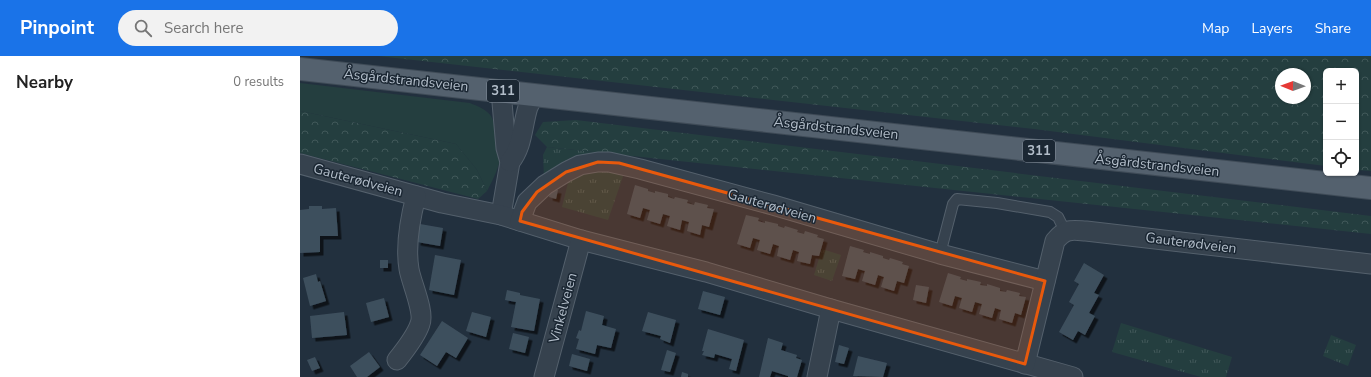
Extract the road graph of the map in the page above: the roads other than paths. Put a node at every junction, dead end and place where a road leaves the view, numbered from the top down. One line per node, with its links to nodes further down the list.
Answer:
1 (300, 69): 2 (main road, Åsgårdstrandsveien / 311)
2 (501, 91): 3 (main road, Åsgårdstrandsveien / 311); 4 (street)
3 (534, 95): 4 (street); 6 (main road, Åsgårdstrandsveien / 311)
4 (510, 162): 8 (street)
5 (300, 164): 7 (street, Gauterødveien)
6 (1371, 188)
7 (416, 196): 8 (street, Gauterødveien); 16 (street, Gauterødveien)
8 (501, 215): 9 (street, Gauterødveien)
9 (520, 221): 11 (street, Gauterødveien); 12 (street, Gauterødveien)
10 (1065, 231): 12 (lane); 13 (street, Gauterødveien); 14 (street)
11 (581, 240): 15 (street, Gauterødveien); 18 (street, Vinkelveien)
12 (940, 254): 14 (street, Gauterødveien)
13 (1371, 264)
14 (1045, 281): 17 (street)
15 (831, 309): 17 (street, Gauterødveien); 19 (street)
16 (397, 360)
17 (1025, 364): 20 (street, Gauterødveien)
18 (544, 377)
19 (817, 377)
20 (1073, 377)

